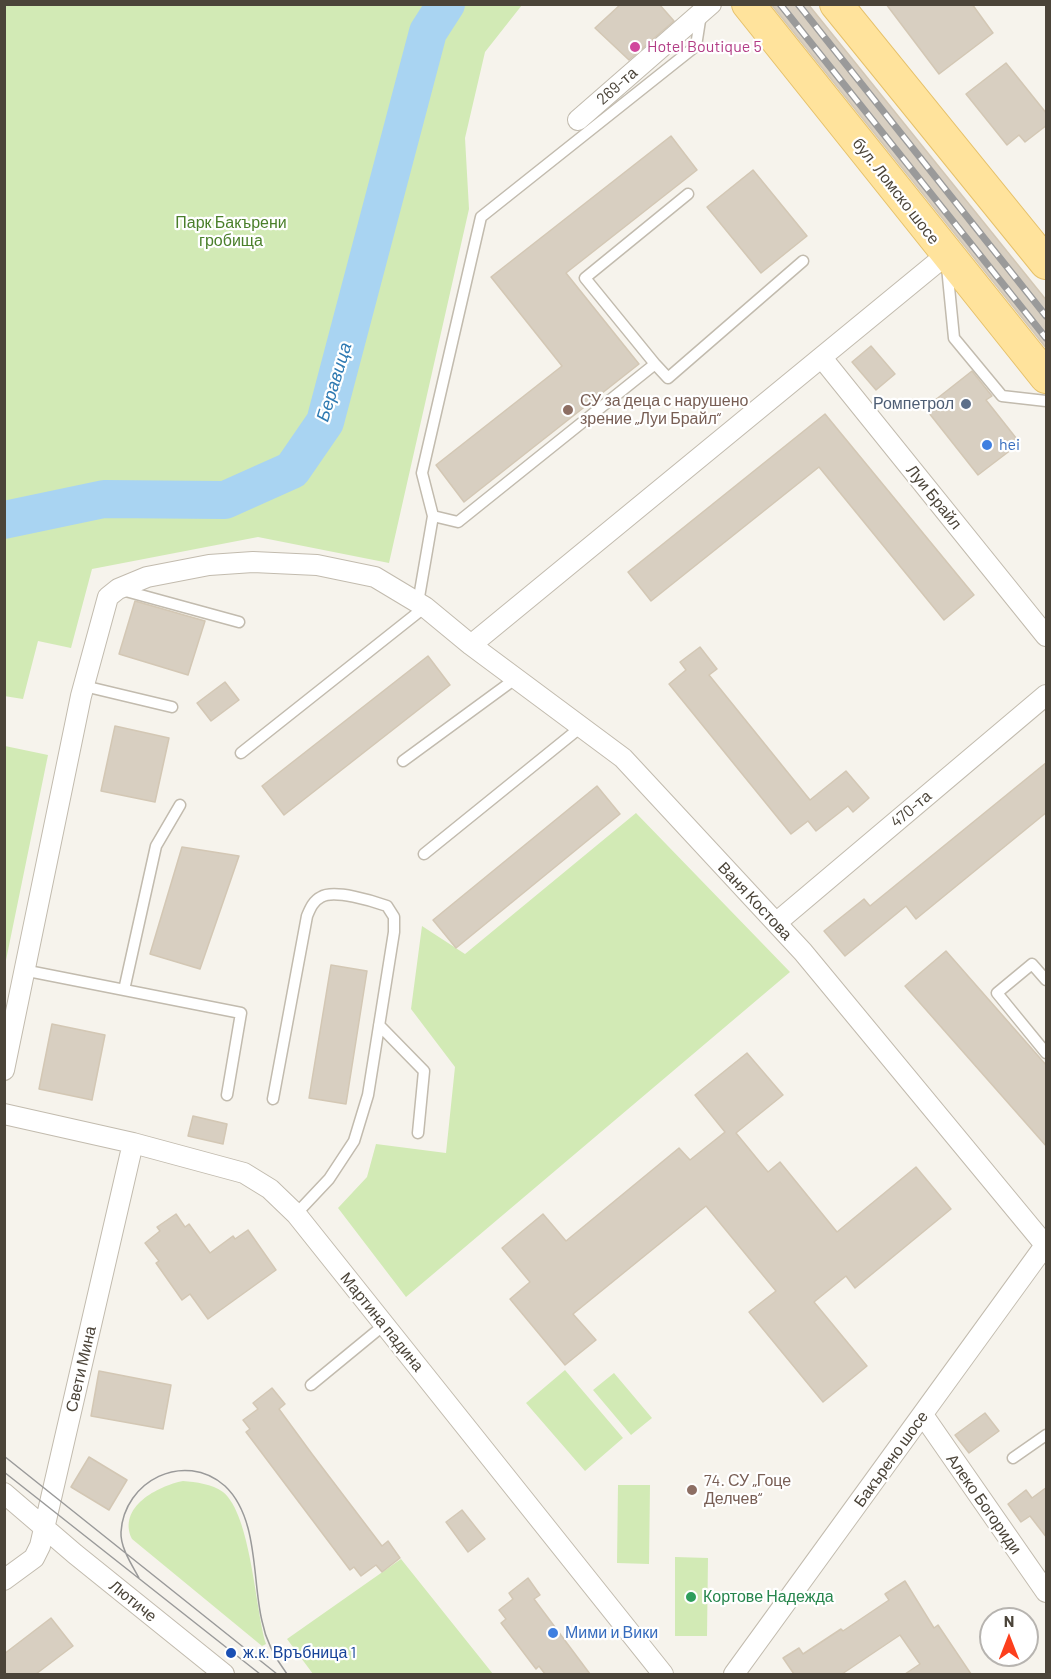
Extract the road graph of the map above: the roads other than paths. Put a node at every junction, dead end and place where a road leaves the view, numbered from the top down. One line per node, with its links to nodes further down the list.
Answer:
1 (748, 4): 6 (main road, бул. Ломско шосе)
2 (836, 4): 8 (main road)
3 (706, 9): 4 (street, 269-та); 13 (lane)
4 (578, 120)
5 (688, 194): 10 (lane)
6 (946, 255): 9 (street); 11 (main road, бул. Ломско шосе); 12 (lane)
7 (803, 261): 10 (lane)
8 (1047, 263)
9 (822, 358): 17 (street, Луи Брайл); 18 (street)
10 (655, 364): 13 (lane)
11 (1047, 377)
12 (1047, 401)
13 (433, 516): 15 (lane)
14 (118, 589): 15 (street, Ваня Костова); 16 (lane); 20 (street)
15 (422, 605): 18 (street, Ваня Костова); 24 (lane)
16 (239, 622)
17 (1047, 636)
18 (471, 645): 19 (street, Ваня Костова)
19 (516, 679): 23 (street, Ваня Костова); 25 (lane)
20 (84, 686): 22 (lane); 29 (street)
21 (1047, 695): 28 (street, 470-та)
22 (172, 706)
23 (581, 727): 27 (lane); 28 (street, Ваня Костова)
24 (241, 753)
25 (403, 761)
26 (180, 805): 31 (lane)
27 (424, 855)
28 (776, 923): 41 (street, Ваня Костова)
29 (23, 970): 31 (lane); 34 (street)
30 (1047, 980): 33 (lane)
31 (124, 990): 35 (lane)
32 (379, 1025): 36 (lane); 38 (lane); 40 (lane)
33 (1047, 1053)
34 (4, 1070)
35 (227, 1095)
36 (273, 1099)
37 (4, 1113): 39 (street, Мартина падина)
38 (418, 1133)
39 (133, 1143): 40 (street, Мартина падина); 48 (street, Свети Мина)
40 (296, 1214): 42 (street, Мартина падина)
41 (1046, 1245): 44 (street, Бакърено шосе)
42 (384, 1325): 43 (lane); 52 (street, Мартина падина)
43 (311, 1384)
44 (923, 1415): 50 (street, Алеко Богориди); 53 (street, Бакърено шосе)
45 (1047, 1435): 46 (lane)
46 (1013, 1458)
47 (4, 1493): 48 (street, Лютиче)
48 (44, 1526): 49 (street, Свети Мина); 51 (street, Лютиче)
49 (4, 1580)
50 (1047, 1592)
51 (224, 1674)
52 (663, 1674)
53 (735, 1674)

